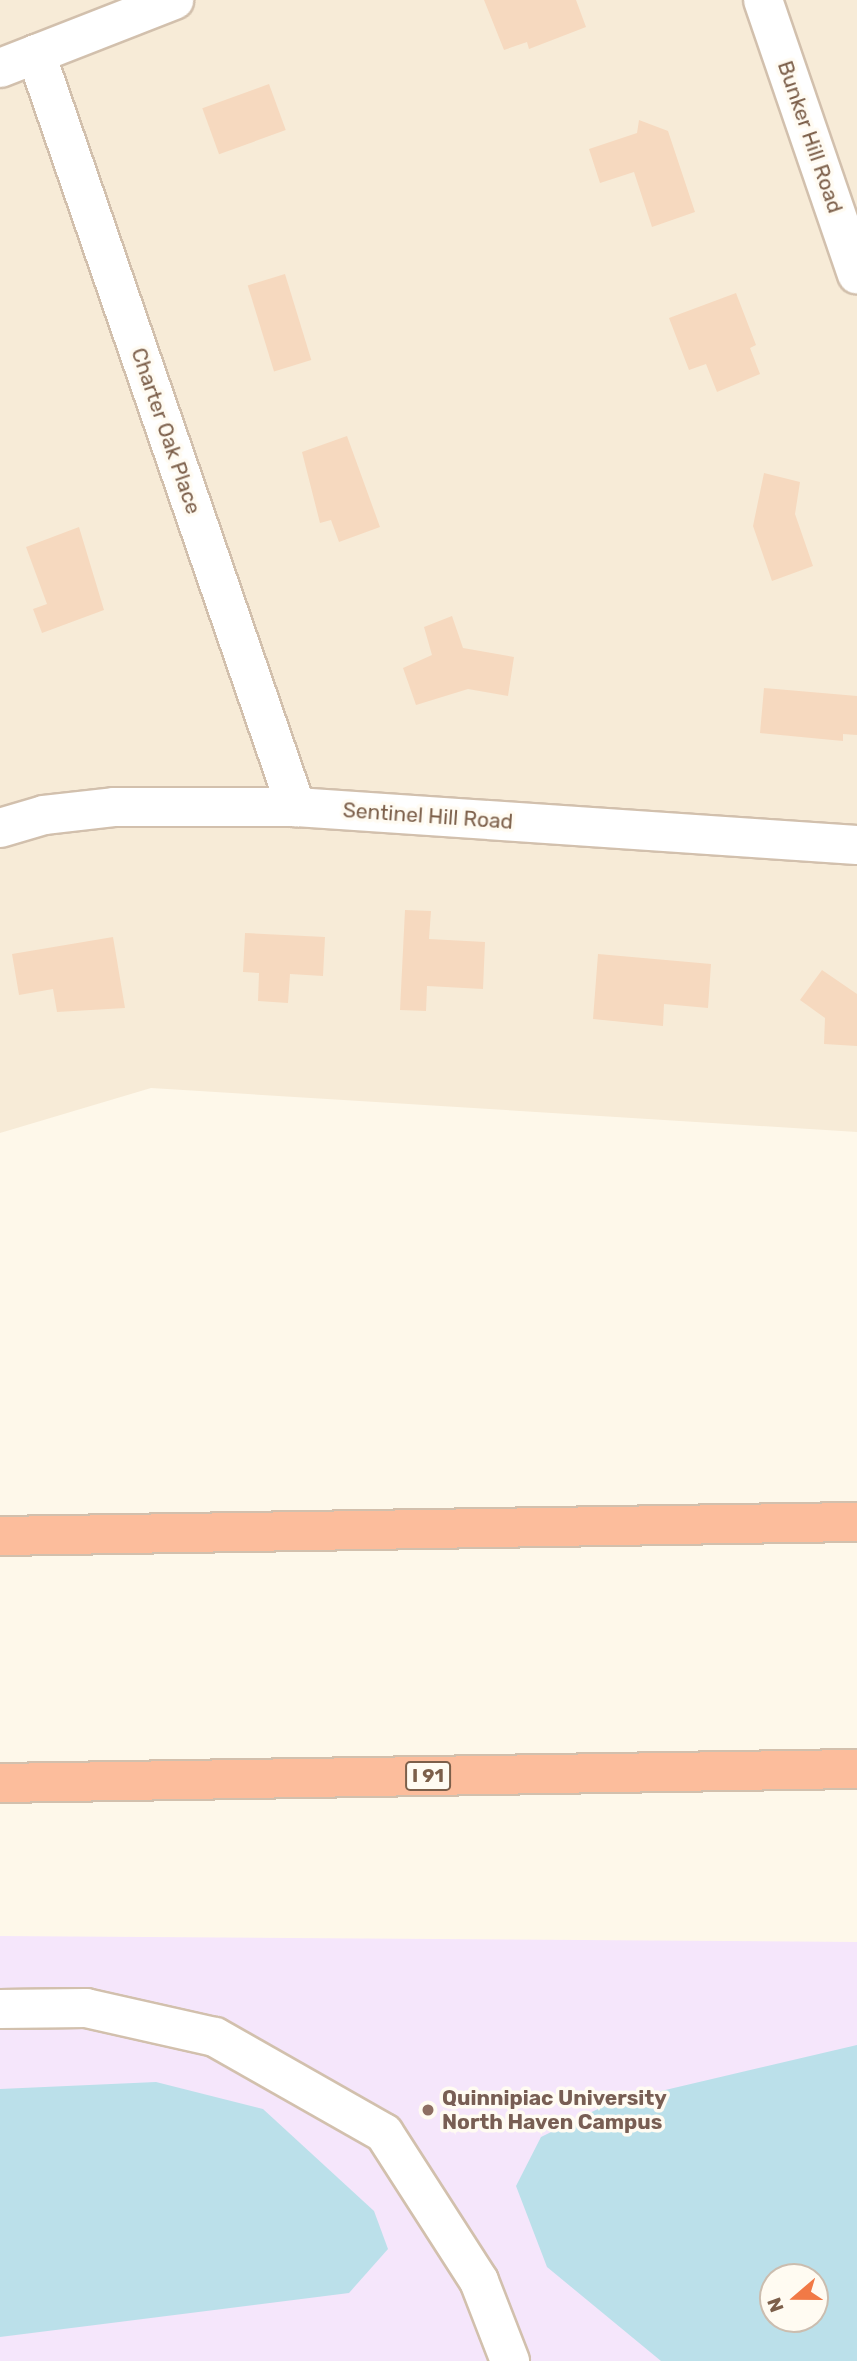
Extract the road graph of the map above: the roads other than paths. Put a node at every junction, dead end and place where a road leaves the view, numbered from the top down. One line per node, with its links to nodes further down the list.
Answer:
1 (174, 0): 3 (street)
2 (763, 0): 5 (street, Bunker Hill Road)
3 (36, 54): 4 (street); 6 (street, Charter Oak Place)
4 (0, 68)
5 (857, 274)
6 (296, 807): 7 (street, Sentinel Hill Road); 8 (street, Sentinel Hill Road)
7 (0, 828)
8 (857, 845)
9 (857, 1522): 10 (highway)
10 (0, 1536)
11 (857, 1769): 12 (highway, I 91)
12 (0, 1783)
13 (0, 2009): 14 (street)
14 (510, 2361)

